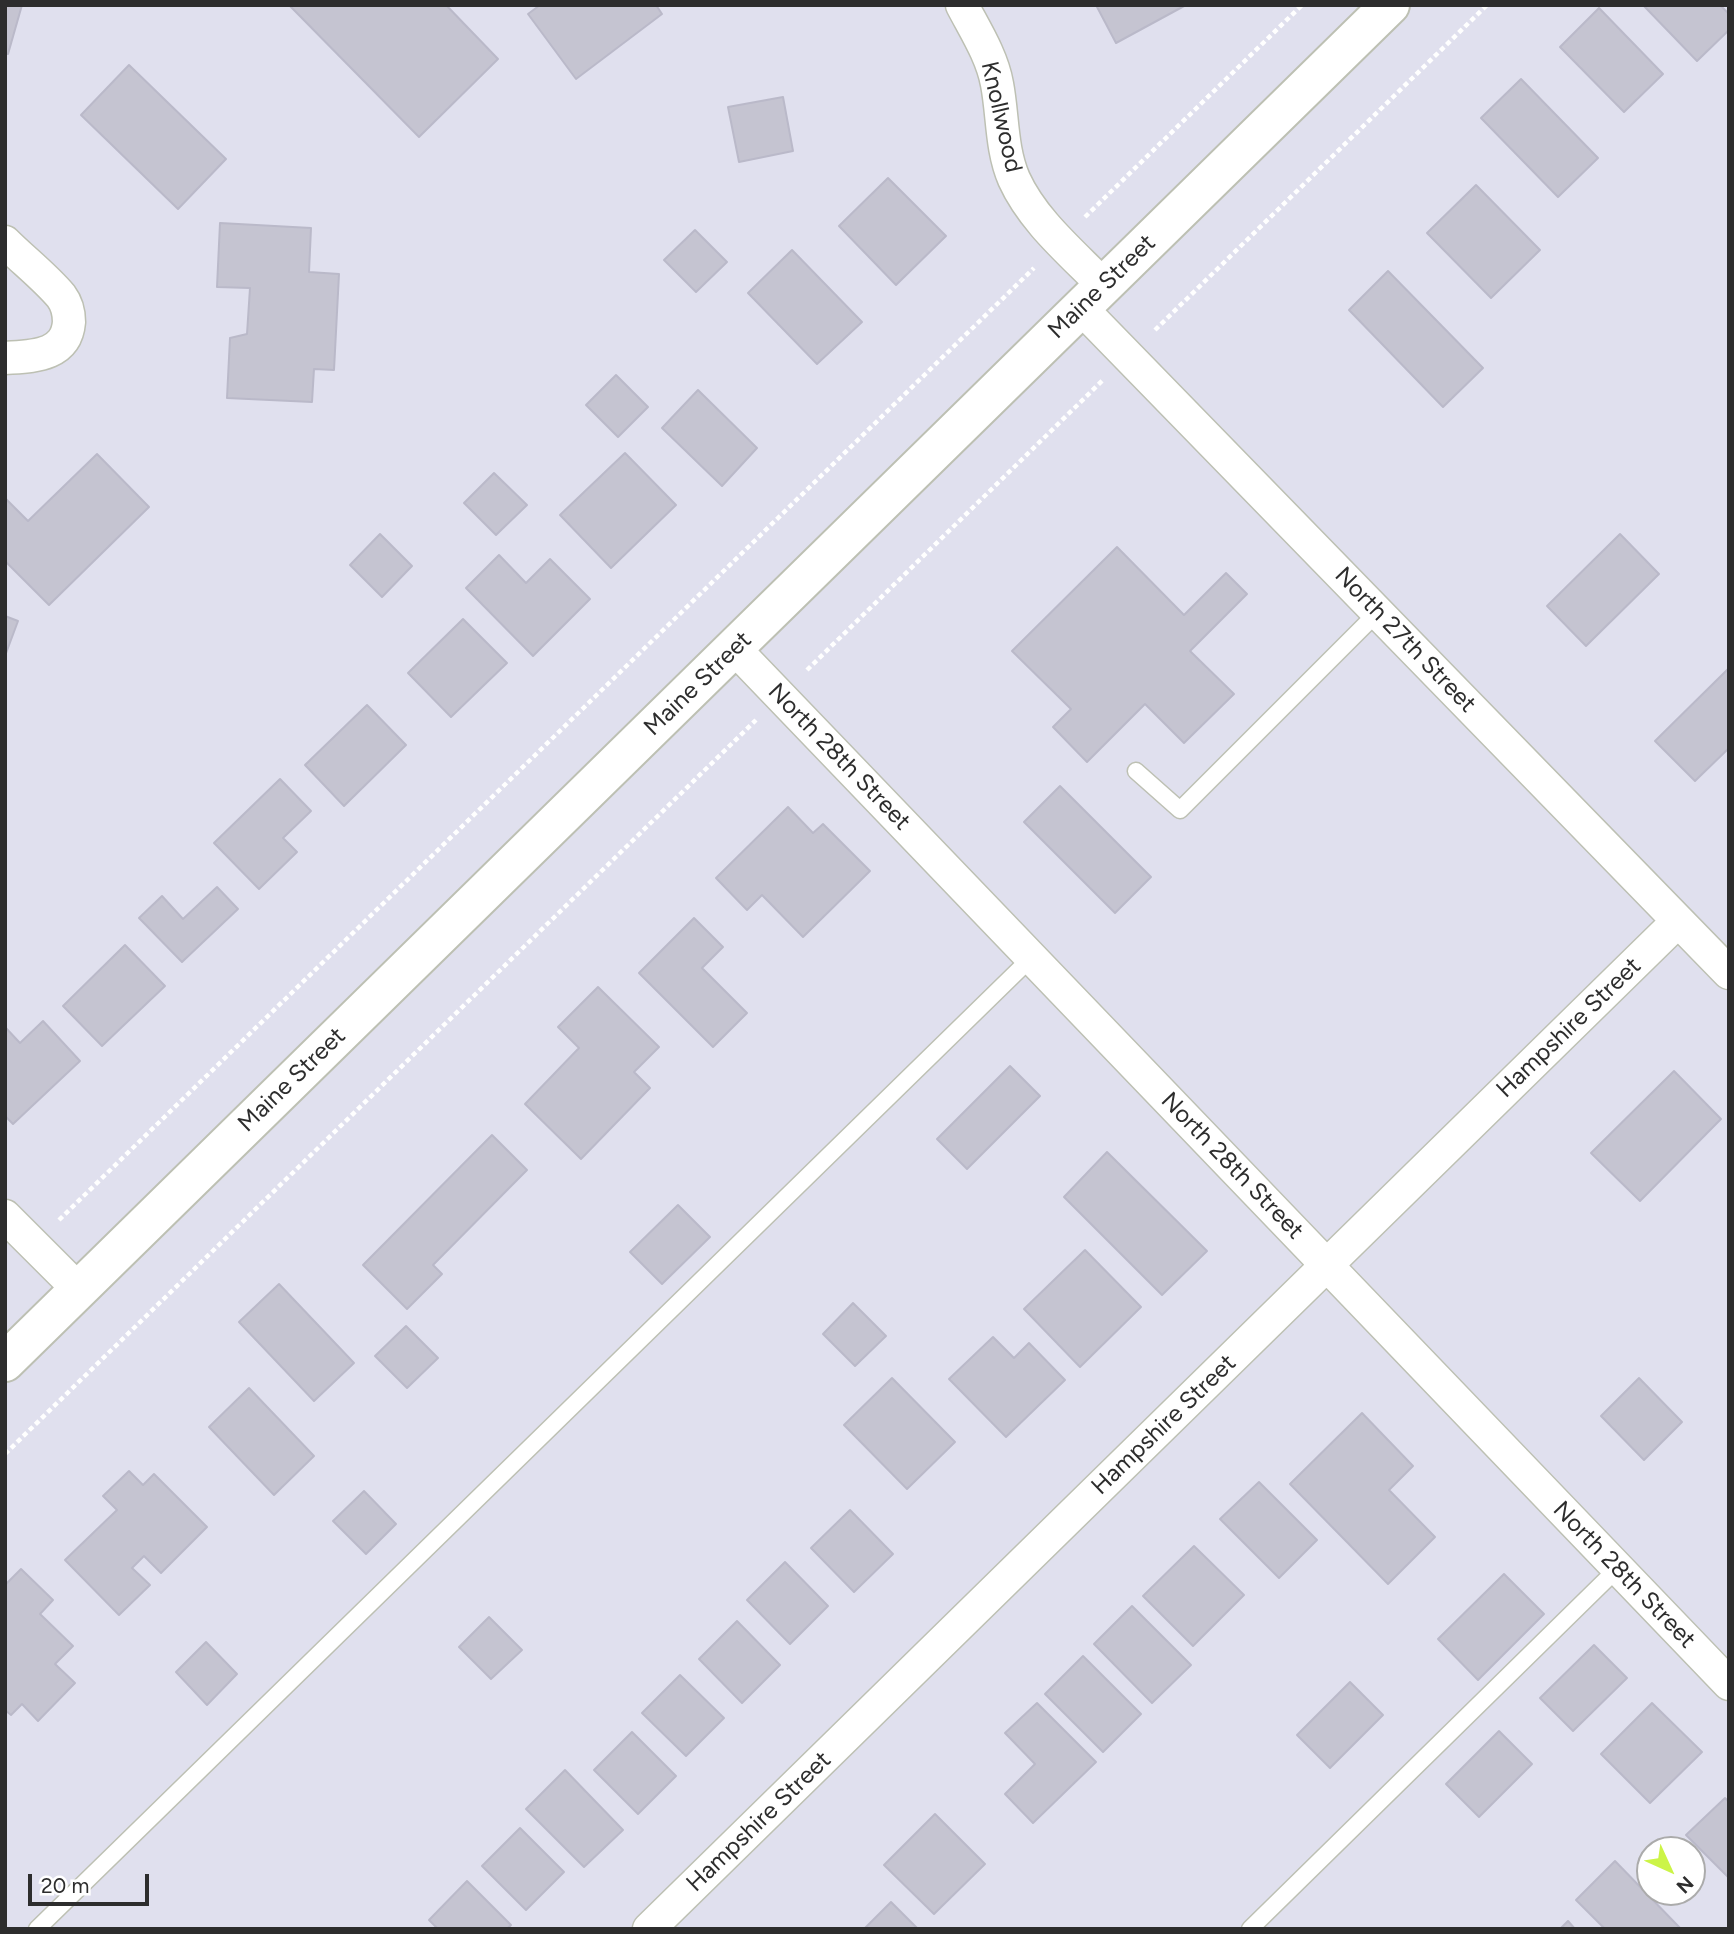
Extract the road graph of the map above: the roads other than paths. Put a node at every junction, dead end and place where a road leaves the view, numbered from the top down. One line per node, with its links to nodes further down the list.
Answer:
1 (962, 5): 4 (street, Knollwood)
2 (1390, 5): 4 (street, Maine Street)
3 (5, 242): 5 (street)
4 (1092, 297): 6 (street, North 27th Street); 7 (street, Maine Street)
5 (5, 358)
6 (1378, 612): 8 (lane); 9 (street, North 27th Street)
7 (734, 648): 10 (street, North 28th Street); 14 (street, Maine Street)
8 (1136, 771)
9 (1678, 921): 11 (street, North 27th Street); 13 (street, Hampshire Street)
10 (1031, 957): 13 (street, North 28th Street); 18 (lane)
11 (1729, 973)
12 (5, 1216): 14 (street)
13 (1327, 1265): 16 (street, North 28th Street); 19 (street, Hampshire Street)
14 (79, 1290): 15 (street, Maine Street)
15 (5, 1362)
16 (1618, 1568): 17 (street, North 28th Street); 20 (lane)
17 (1729, 1684)
18 (37, 1929)
19 (649, 1929)
20 (1250, 1929)

